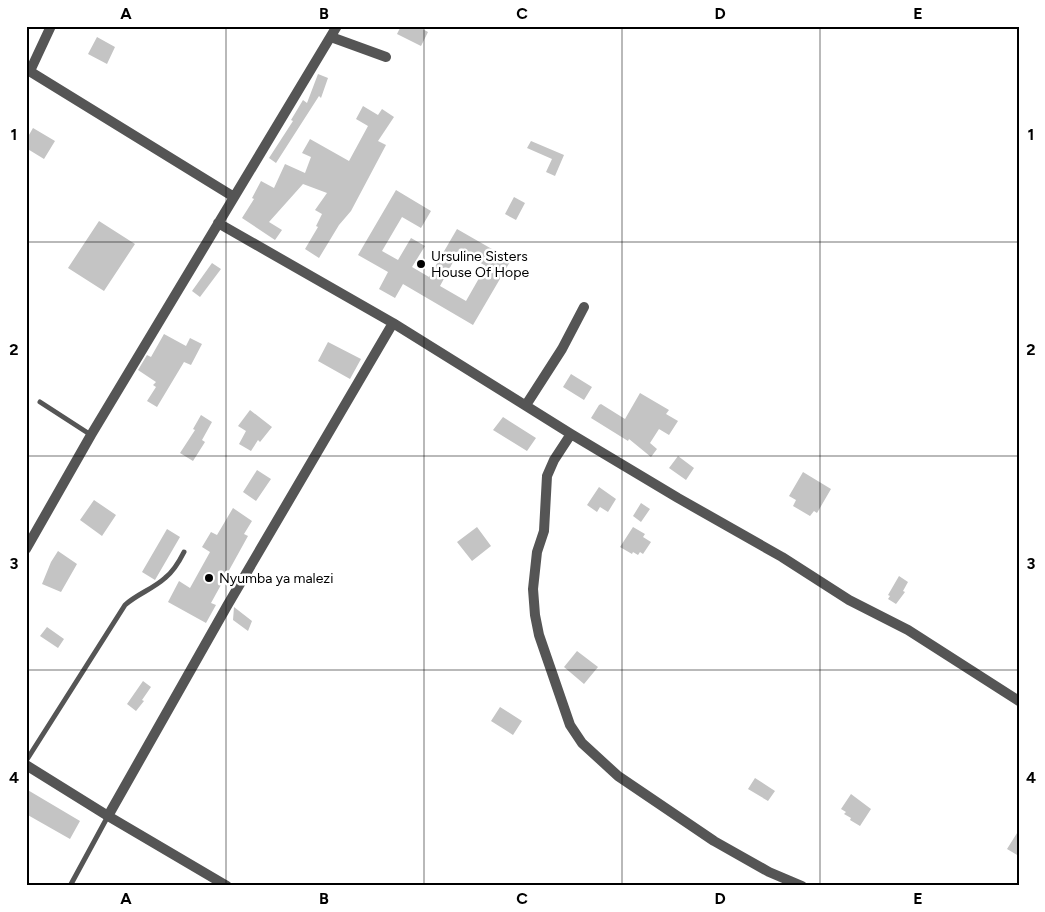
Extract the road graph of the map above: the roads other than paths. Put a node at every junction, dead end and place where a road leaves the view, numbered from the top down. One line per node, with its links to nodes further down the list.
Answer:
1 (51, 26): 5 (street)
2 (337, 26): 3 (street)
3 (331, 37): 4 (street); 6 (street)
4 (386, 57)
5 (28, 70): 6 (street)
6 (234, 197): 7 (street)
7 (218, 223): 9 (street); 13 (street)
8 (584, 307): 11 (street)
9 (394, 324): 11 (street); 18 (street)
10 (40, 402): 13 (lane)
11 (526, 405): 12 (street)
12 (571, 434): 16 (street); 21 (street)
13 (91, 435): 14 (street)
14 (26, 549)
15 (184, 552): 17 (lane)
16 (1019, 701)
17 (26, 763): 18 (street)
18 (108, 816): 19 (lane); 20 (street)
19 (70, 886)
20 (227, 886)
21 (802, 886)

